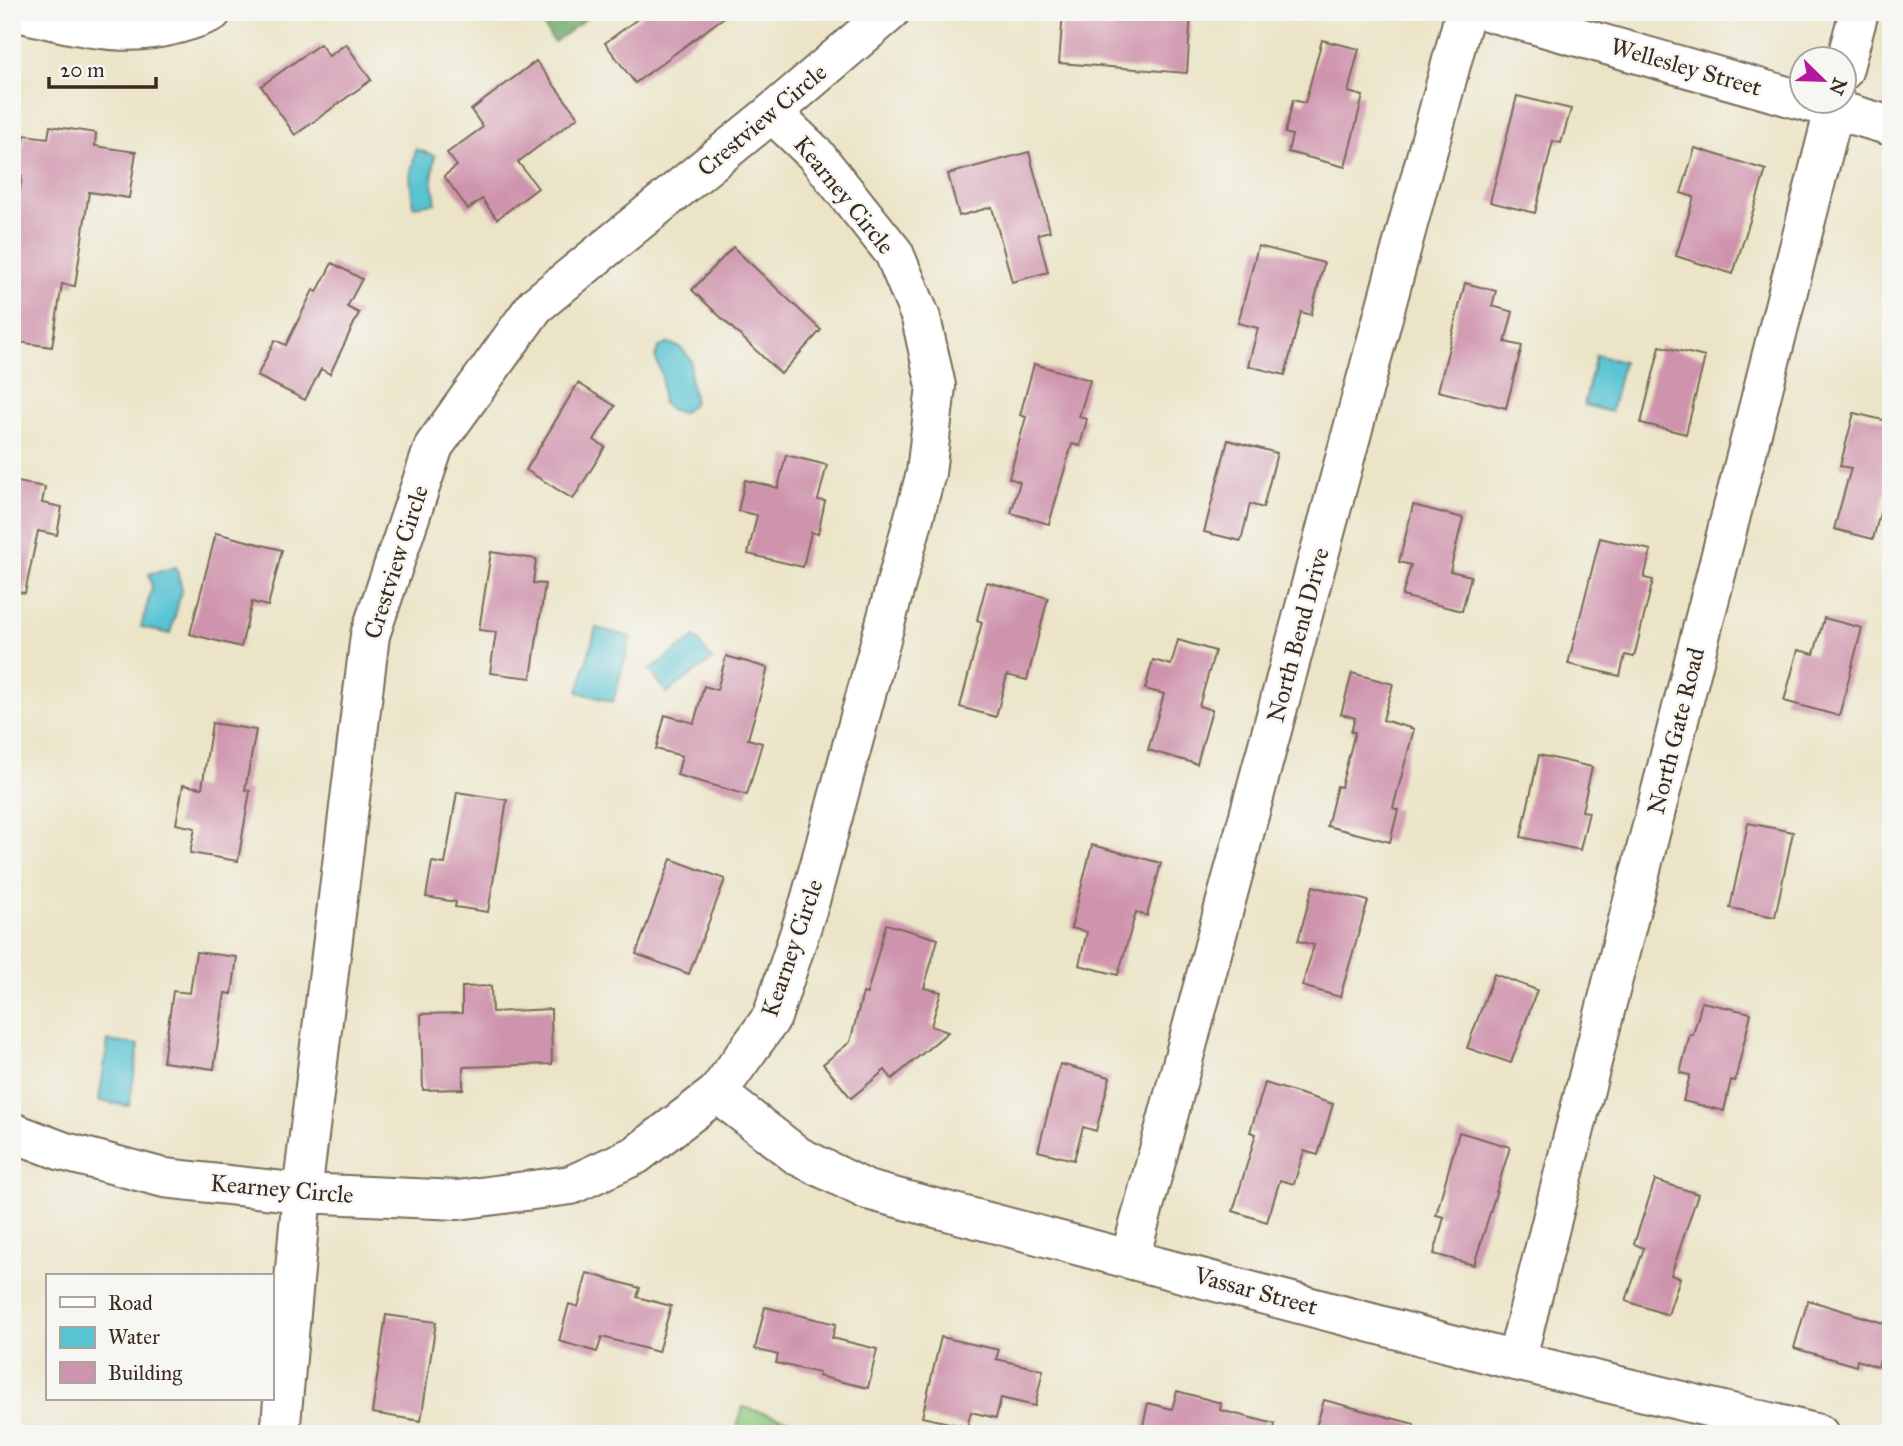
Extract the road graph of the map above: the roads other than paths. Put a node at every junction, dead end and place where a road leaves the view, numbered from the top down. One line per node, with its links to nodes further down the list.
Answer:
1 (18, 12): 2 (street)
2 (212, 12)
3 (890, 12): 9 (street, Crestview Circle)
4 (1465, 12): 16 (street, North Bend Drive)
5 (1490, 12): 8 (street, Wellesley Street)
6 (1859, 12): 7 (street)
7 (1850, 46)
8 (1787, 94)
9 (772, 113): 13 (street, Kearney Circle); 15 (street, Crestview Circle)
10 (1857, 115): 12 (street, Wellesley Street)
11 (1816, 116): 17 (street, North Gate Road)
12 (1891, 126)
13 (717, 1093): 15 (street, Kearney Circle); 16 (street, Vassar Street)
14 (12, 1132): 15 (street, Kearney Circle)
15 (302, 1193): 18 (street, Crestview Circle)
16 (1130, 1258): 17 (street, Vassar Street)
17 (1516, 1361): 19 (street, Vassar Street)
18 (280, 1434)
19 (1819, 1434)

